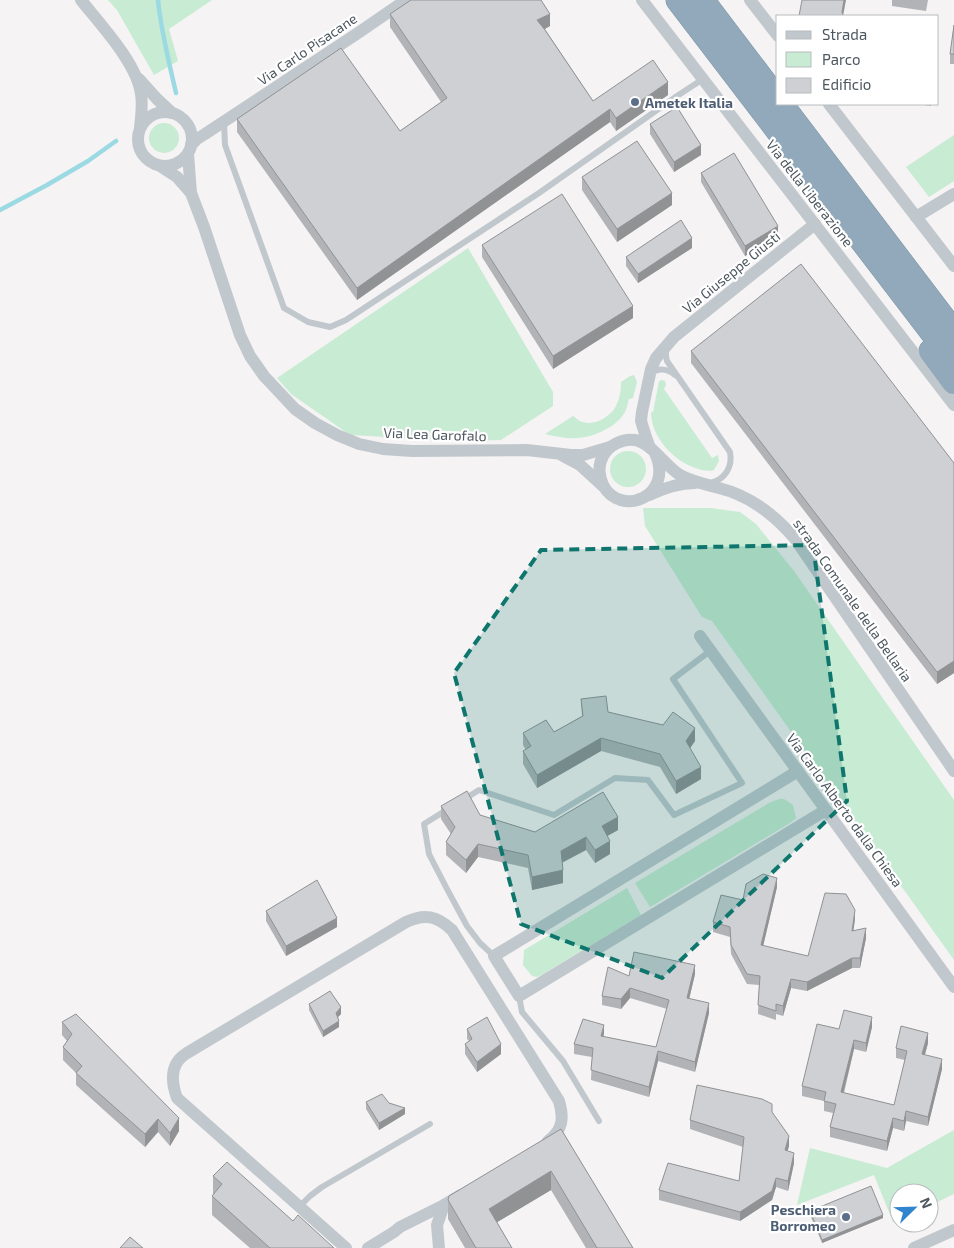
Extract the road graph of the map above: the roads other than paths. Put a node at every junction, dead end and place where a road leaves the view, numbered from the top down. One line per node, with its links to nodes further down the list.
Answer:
1 (81, 0): 8 (street, Via Lea Garofalo)
2 (406, 0): 15 (street, Via Carlo Pisacane)
3 (642, 0): 9 (street, Via della Liberazione)
4 (678, 0): 19 (highway)
5 (702, 0): 10 (highway)
6 (750, 0): 7 (street)
7 (776, 33)
8 (134, 73): 13 (street, Via Lea Garofalo); 16 (street, Via Lea Garofalo)
9 (703, 79): 15 (lane); 23 (street, Via della Liberazione)
10 (776, 97)
11 (782, 105): 25 (highway)
12 (830, 105): 22 (street)
13 (172, 113): 14 (street, Via Lea Garofalo); 16 (street)
14 (184, 120): 15 (street, Via Carlo Pisacane); 17 (street, Via Lea Garofalo)
15 (224, 122): 17 (street, Via Carlo Pisacane)
16 (140, 129): 18 (street, Via Lea Garofalo)
17 (189, 150): 18 (street); 20 (street, Via Lea Garofalo)
18 (160, 166): 20 (street, Via Lea Garofalo)
19 (817, 182): 27 (highway); 30 (highway)
20 (191, 193): 35 (street, Via Lea Garofalo)
21 (954, 194): 22 (street)
22 (916, 217): 24 (street)
23 (815, 224): 26 (street, Via Giuseppe Giusti); 31 (street, Via della Liberazione)
24 (954, 266)
25 (950, 326)
26 (668, 344): 28 (street, Via Giuseppe Giusti); 29 (lane)
27 (954, 361)
28 (650, 375): 29 (lane); 32 (street, Via Giuseppe Giusti)
29 (679, 379): 36 (lane)
30 (954, 382)
31 (954, 405)
32 (642, 412): 33 (street, Via Giuseppe Giusti); 34 (street, Via Giuseppe Giusti)
33 (614, 445): 34 (street); 35 (street, Via Lea Garofalo); 37 (street)
34 (653, 450): 36 (street); 38 (street)
35 (556, 453): 37 (street, Via Lea Garofalo)
36 (701, 484): 38 (street); 41 (street, strada Comunale della Bellaria)
37 (604, 486): 38 (street)
38 (646, 496)
39 (700, 636): 40 (street, Via Carlo Alberto dalla Chiesa)
40 (710, 651): 42 (street, Via Carlo Alberto dalla Chiesa); 44 (lane)
41 (954, 771)
42 (798, 772): 43 (street, Via Carlo Alberto dalla Chiesa); 44 (street)
43 (826, 810): 45 (street, Via Carlo Alberto dalla Chiesa); 46 (street)
44 (494, 956): 46 (street)
45 (954, 987)
46 (519, 996): 47 (lane)
47 (599, 1121)
48 (430, 1124): 52 (lane)
49 (534, 1150): 52 (street)
50 (468, 1190): 51 (street)
51 (444, 1205): 53 (street); 56 (street)
52 (299, 1207): 57 (street)
53 (409, 1224): 55 (street); 56 (street)
54 (954, 1230): 60 (street)
55 (394, 1232): 58 (street); 59 (street)
56 (439, 1244)
57 (346, 1248)
58 (368, 1248)
59 (388, 1248)
60 (914, 1248)

